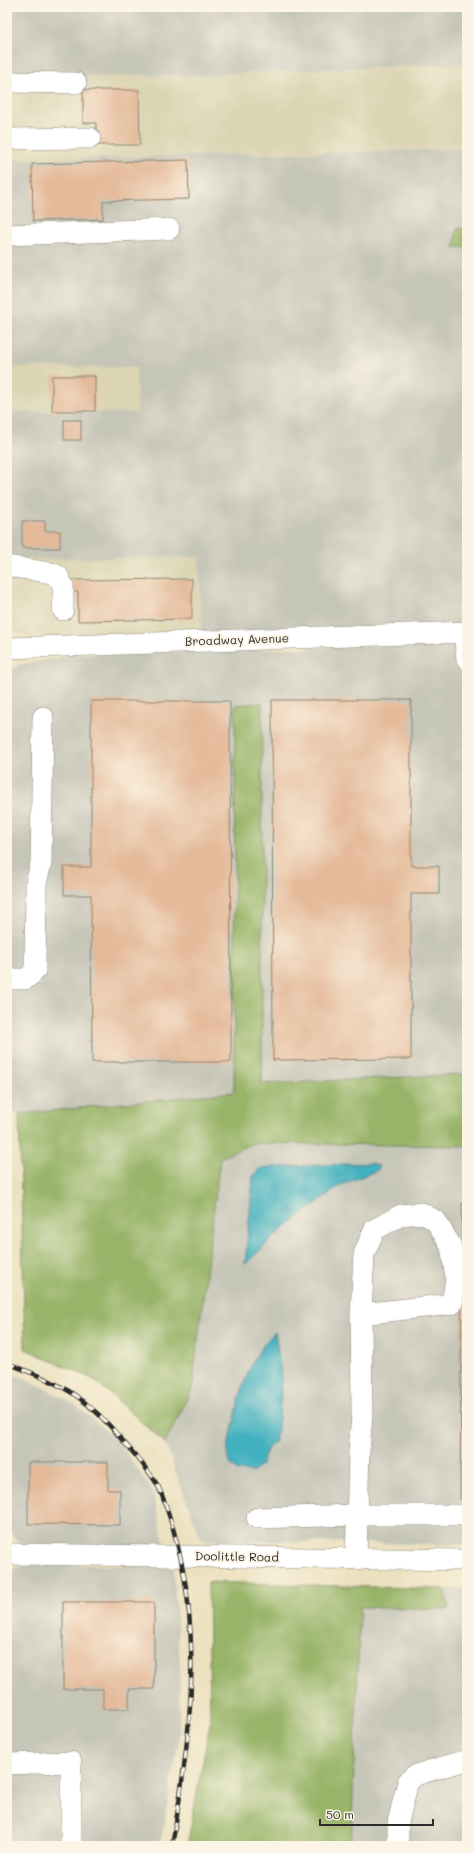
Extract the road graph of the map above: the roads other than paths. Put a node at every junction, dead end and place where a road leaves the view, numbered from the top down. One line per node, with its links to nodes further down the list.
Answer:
1 (7, 82): 2 (street)
2 (76, 83)
3 (90, 138): 4 (street)
4 (7, 139)
5 (169, 229): 6 (street)
6 (7, 235)
7 (7, 566): 8 (street)
8 (63, 610)
9 (465, 632): 10 (street, Broadway Avenue); 11 (street)
10 (7, 648)
11 (467, 659)
12 (43, 717): 13 (street)
13 (7, 980)
14 (361, 1314): 14 (street); 15 (street)
15 (357, 1514): 16 (street); 17 (street); 19 (street)
16 (467, 1515)
17 (257, 1518)
18 (7, 1554): 19 (street, Doolittle Road)
19 (356, 1559): 20 (street, Doolittle Road)
20 (467, 1560)
21 (467, 1760): 24 (street)
22 (7, 1764): 23 (street)
23 (71, 1846)
24 (398, 1846)

